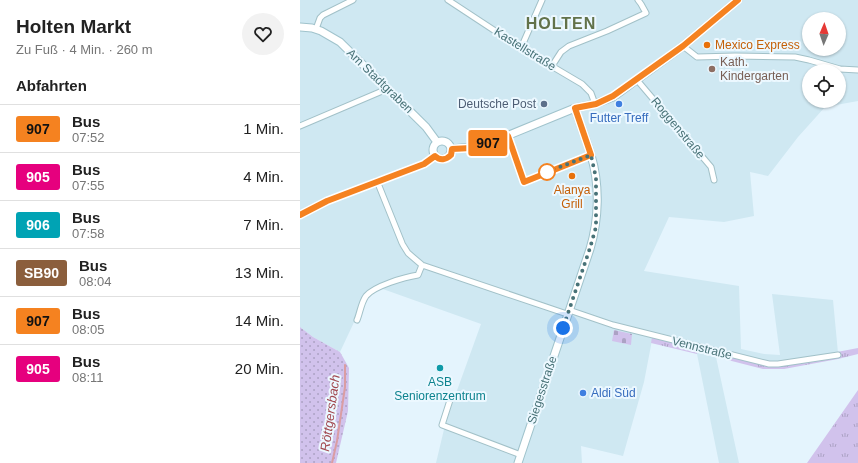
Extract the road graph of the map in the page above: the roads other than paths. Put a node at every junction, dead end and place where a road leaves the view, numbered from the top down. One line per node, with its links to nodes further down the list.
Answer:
1 (353, 0): 8 (street)
2 (448, 0): 10 (street, Kastellstraße)
3 (542, 0): 10 (street)
4 (647, 0): 6 (street)
5 (738, 0): 9 (main road)
6 (640, 2): 11 (street)
7 (300, 27): 8 (main road, Am Stadtgraben)
8 (316, 29): 14 (main road, Am Stadtgraben)
9 (683, 46): 12 (street); 13 (main road)
10 (521, 48): 11 (street, Kastellstraße)
11 (552, 66): 15 (street, Kastellstraße)
12 (858, 70)
13 (637, 80): 15 (main road); 23 (street, Roggenstraße)
14 (387, 89): 17 (street); 19 (main road, Am Stadtgraben)
15 (596, 104): 16 (main road)
16 (575, 108): 18 (main road); 21 (main road, Siegesstraße)
17 (300, 126)
18 (508, 136): 20 (main road); 21 (street)
19 (437, 142): 20 (main road); 22 (main road)
20 (452, 149): 22 (main road)
21 (591, 155): 27 (main road, Siegesstraße)
22 (435, 156): 24 (street)
23 (714, 180)
24 (377, 181): 25 (street); 26 (street, Vennstraße)
25 (300, 215)
26 (422, 265): 27 (street, Vennstraße); 28 (street)
27 (568, 312): 29 (street, Vennstraße); 31 (main road, Siegesstraße)
28 (357, 320)
29 (838, 355)
30 (451, 397): 31 (street)
31 (521, 455): 32 (main road, Siegesstraße)
32 (518, 463)

